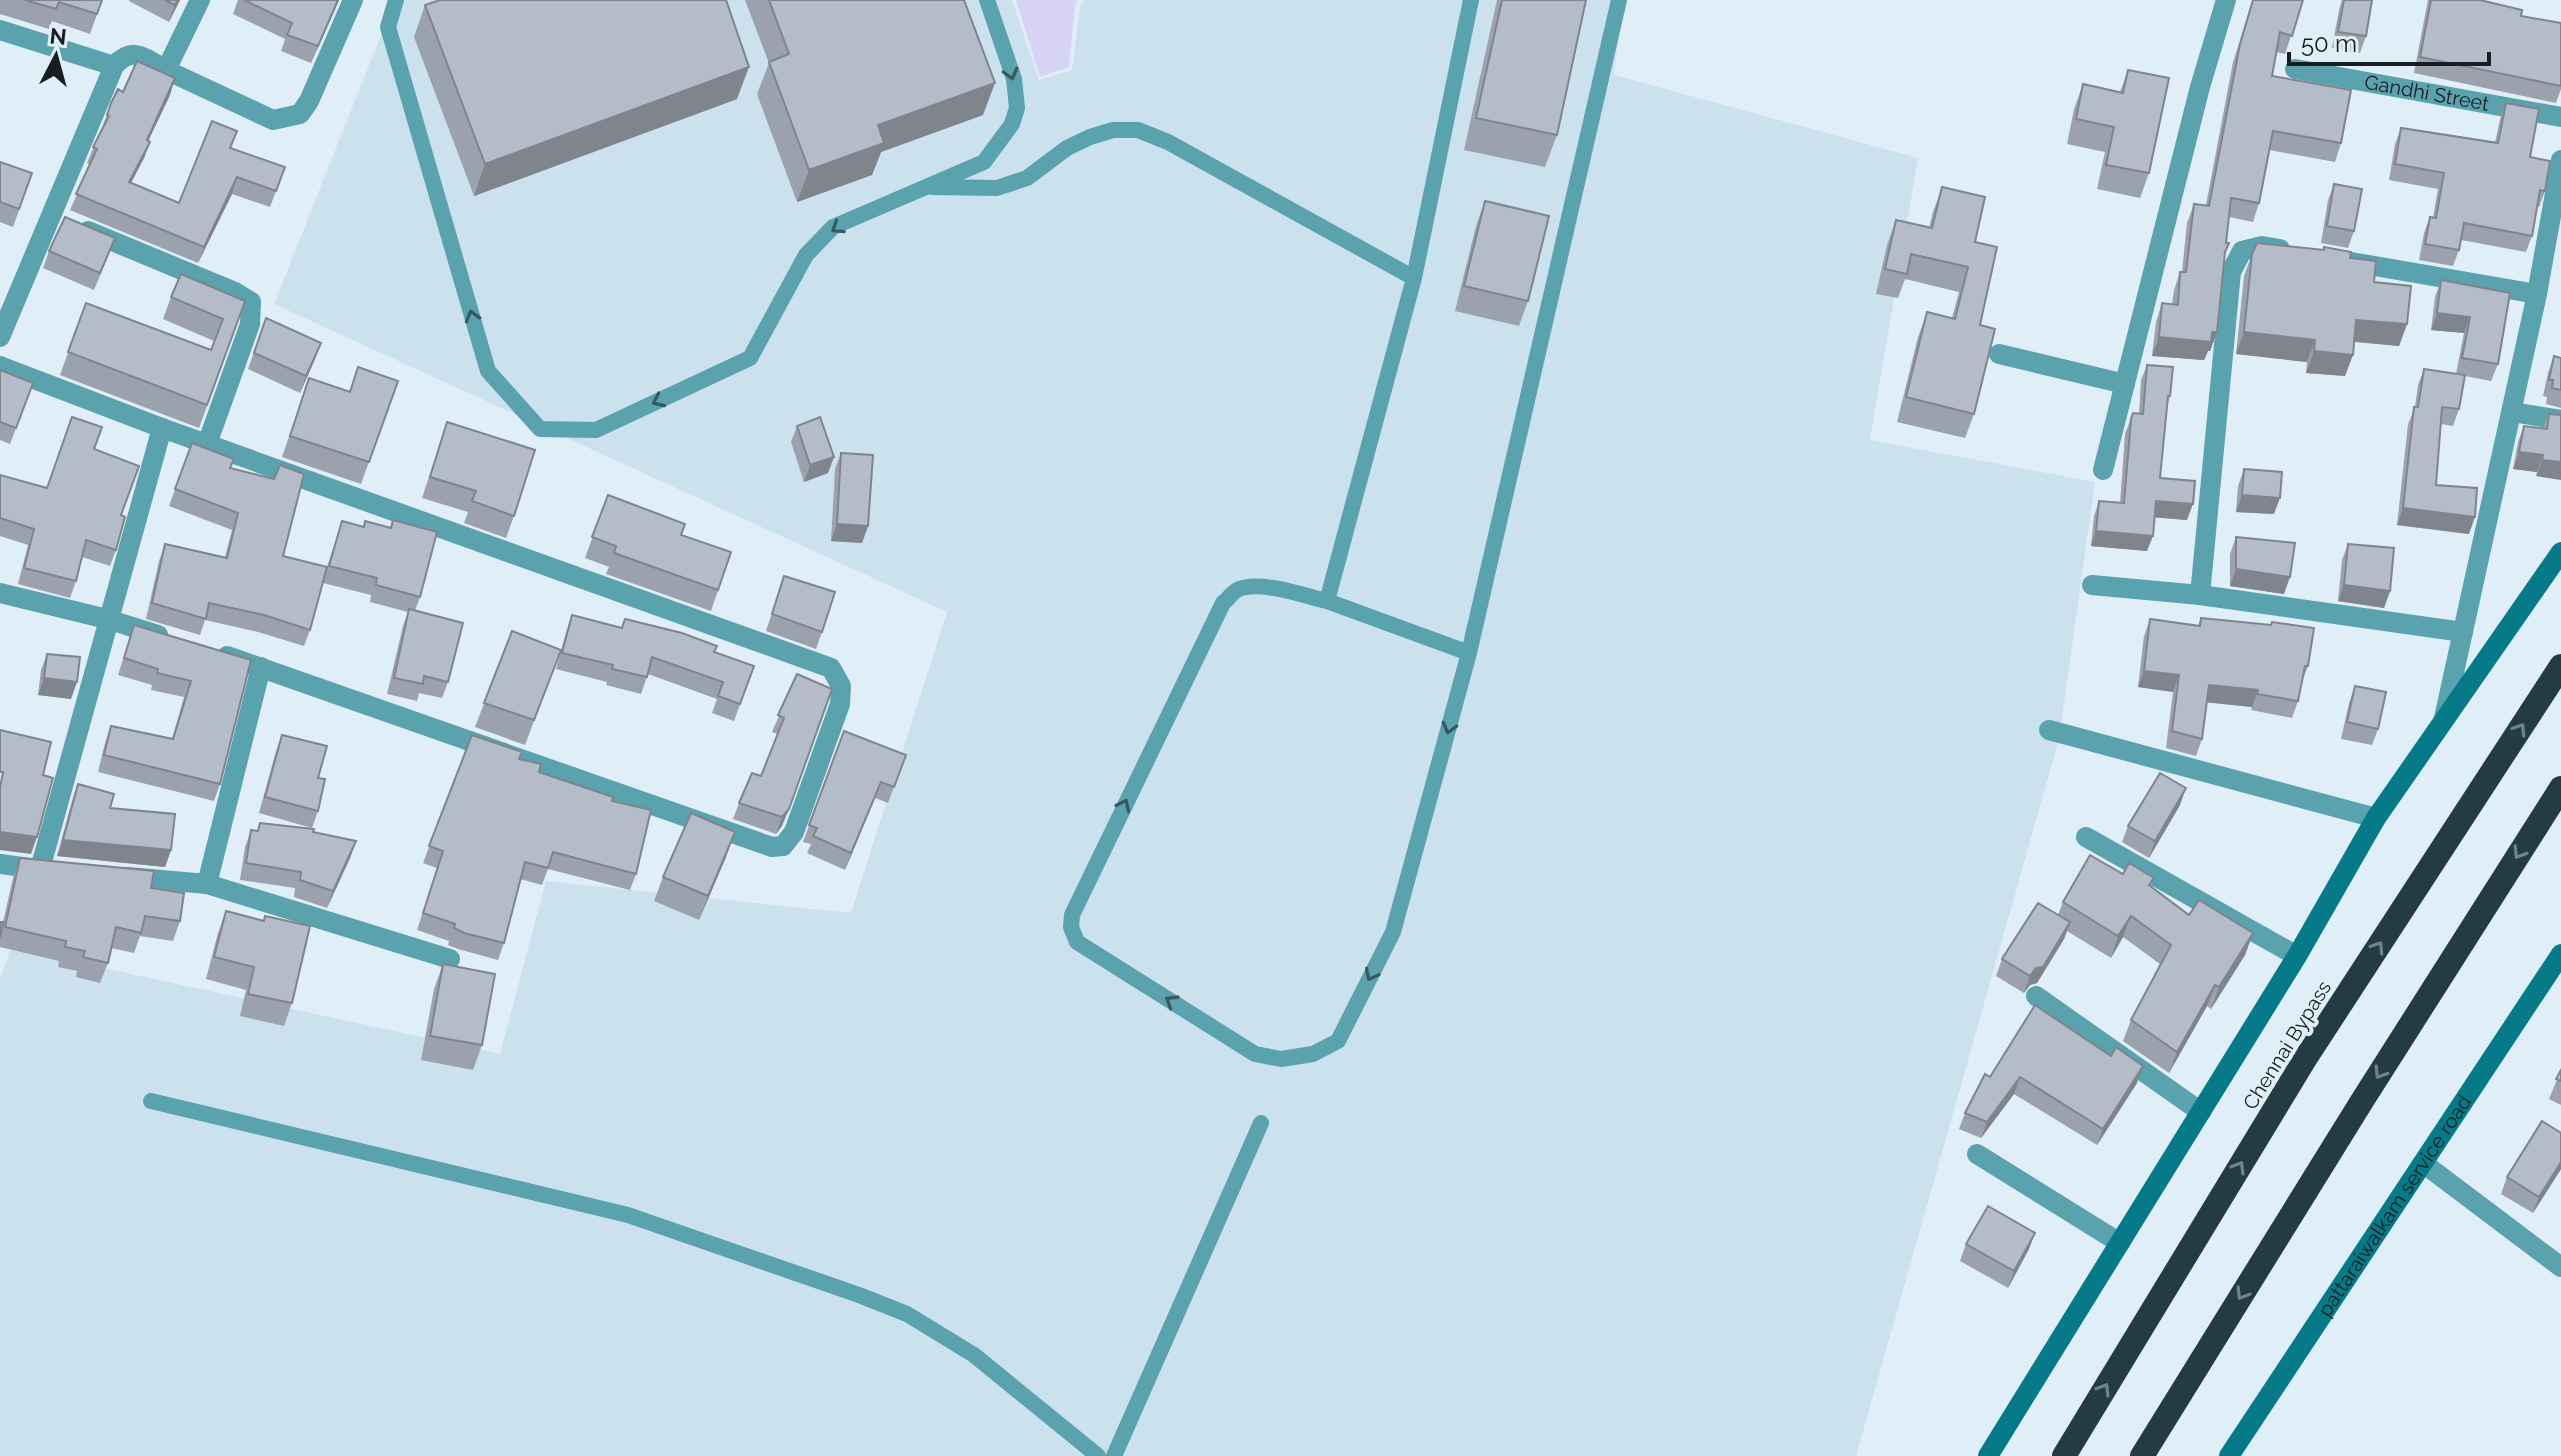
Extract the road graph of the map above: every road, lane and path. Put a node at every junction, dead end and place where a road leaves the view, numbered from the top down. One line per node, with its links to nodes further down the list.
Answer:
1 (200, 0): 11 (street)
2 (353, 0): 11 (street)
3 (396, 0): 14 (lane, one-way to 3)
4 (987, 0): 14 (lane, one-way to 14)
5 (1471, 0): 19 (lane)
6 (1619, 0): 40 (lane)
7 (2226, 0): 25 (street)
8 (0, 30): 9 (street)
9 (114, 66): 11 (street); 16 (street)
10 (2295, 69): 12 (street, Gandhi Street)
11 (166, 70)
12 (2561, 117)
13 (2561, 160): 15 (street)
14 (926, 187): 19 (lane)
15 (2557, 207): 20 (street)
16 (51, 216): 21 (street); 29 (street)
17 (2293, 252): 34 (street)
18 (2339, 260): 20 (street)
19 (1414, 278): 35 (lane)
20 (2537, 294): 26 (street)
21 (7, 304): 22 (street)
22 (0, 337)
23 (1999, 354): 25 (street)
24 (0, 366): 28 (street)
25 (2125, 384): 30 (street)
26 (2512, 412): 27 (street); 37 (street)
27 (2561, 420)
28 (162, 428): 29 (street); 36 (street)
29 (207, 444): 42 (street)
30 (2103, 470)
31 (2561, 552): 43 (street)
32 (2092, 585): 34 (street)
33 (0, 593): 36 (street)
34 (2200, 595): 37 (street)
35 (1327, 601): 40 (lane); 40 (lane, one-way to 35)
36 (107, 619): 38 (street); 49 (street)
37 (2463, 632): 43 (street)
38 (177, 641)
39 (205, 650): 42 (street)
40 (1469, 653)
41 (2561, 666): 67 (highway, Chennai Bypass, one-way to 41)
42 (261, 667): 52 (street)
43 (2444, 718): 46 (street)
44 (2049, 730): 46 (street)
45 (2561, 788): 68 (highway, one-way to 68)
46 (2376, 818): 53 (street)
47 (2086, 837): 53 (street)
48 (0, 864): 49 (street)
49 (40, 869): 50 (street)
50 (70, 872)
51 (100, 875): 52 (street)
52 (207, 884): 55 (street)
53 (2297, 956): 58 (street)
54 (2560, 958): 61 (street, pattaraiwalkam service road)
55 (450, 959)
56 (2036, 996): 58 (street)
57 (151, 1101): 64 (lane)
58 (2201, 1112): 62 (street)
59 (1261, 1123): 65 (lane)
60 (1977, 1154): 62 (street)
61 (2423, 1163): 63 (street); 69 (street, pattaraiwalkam service road)
62 (2120, 1243): 66 (street)
63 (2561, 1267)
64 (1098, 1456)
65 (1114, 1456)
66 (1988, 1456)
67 (2064, 1456)
68 (2142, 1456)
69 (2229, 1456)

